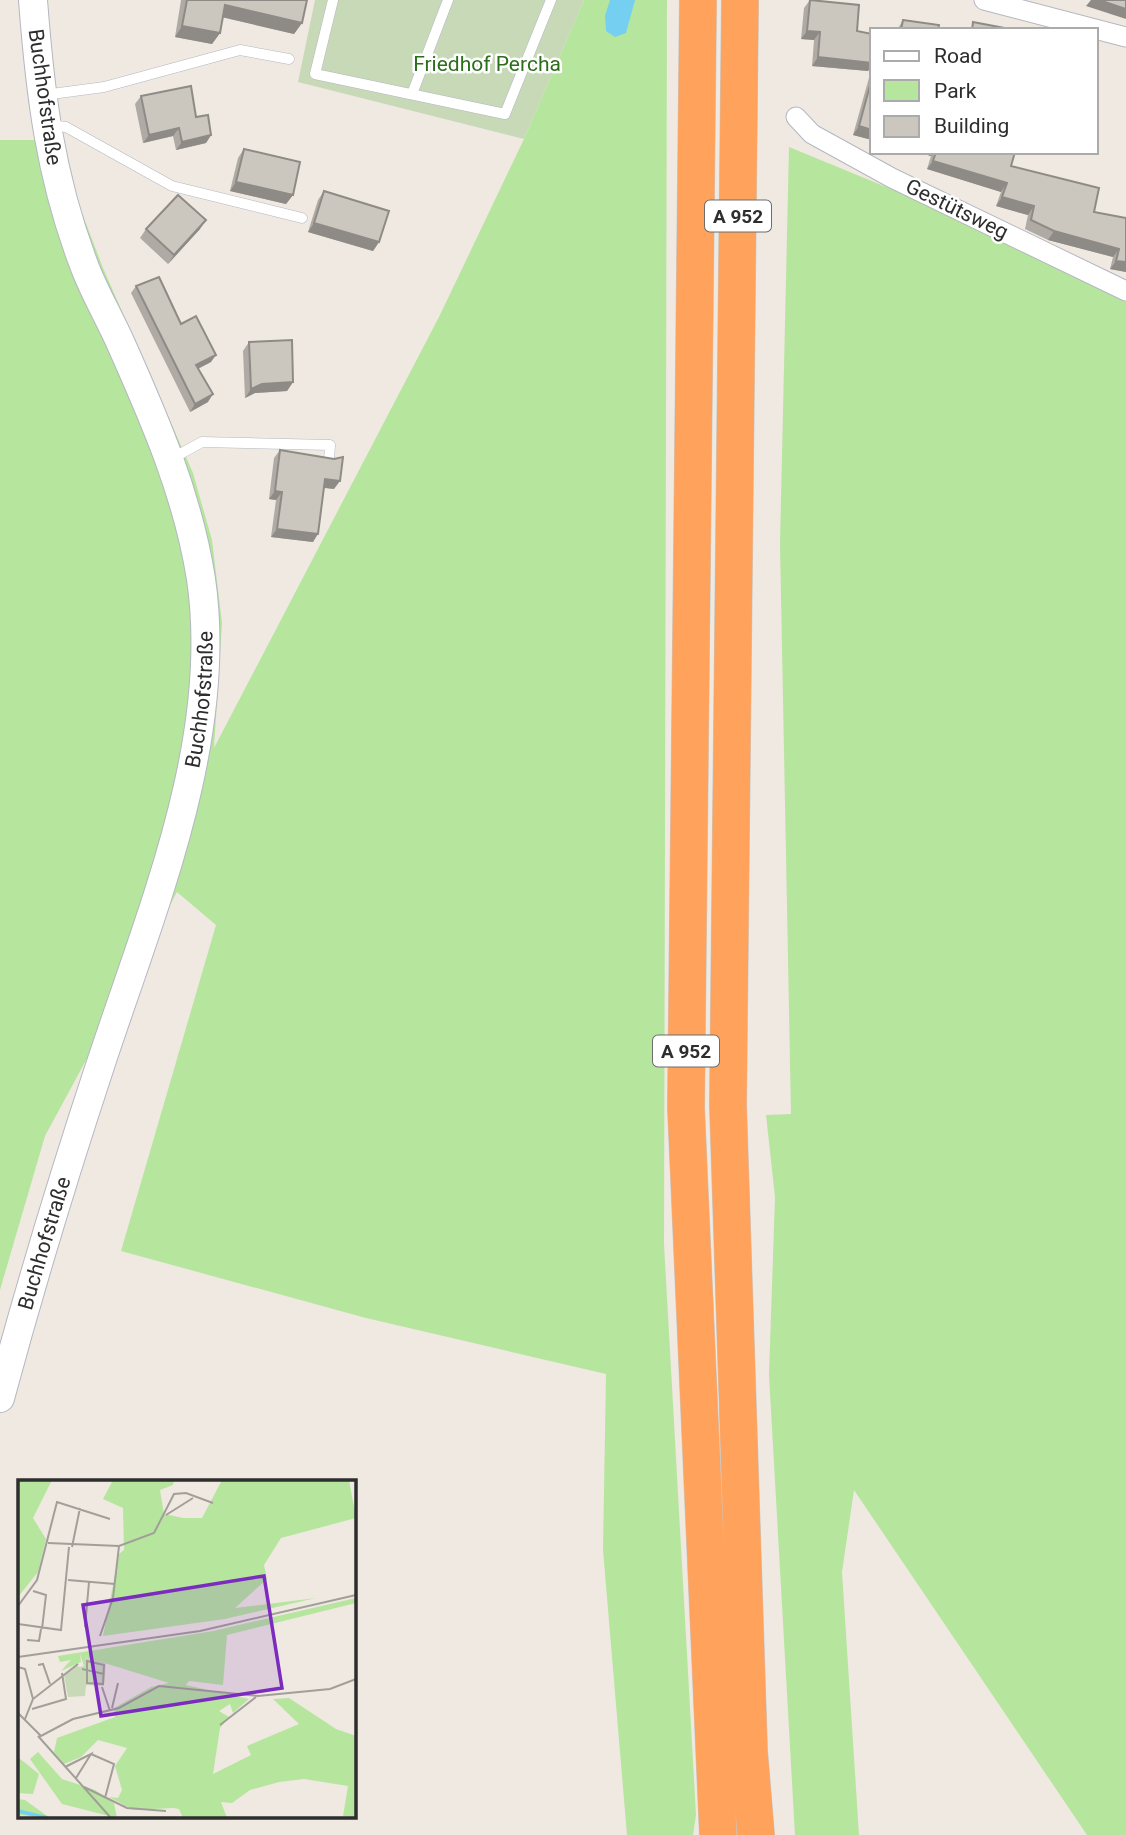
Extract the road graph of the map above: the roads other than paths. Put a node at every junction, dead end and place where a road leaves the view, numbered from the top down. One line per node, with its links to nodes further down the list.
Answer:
1 (33, 0): 13 (main road, Buchhofstraße)
2 (332, 0): 12 (lane)
3 (448, 0): 12 (lane)
4 (551, 0): 12 (lane)
5 (698, 0): 21 (highway, A 952)
6 (740, 0): 22 (highway, A 952)
7 (984, 0): 8 (street)
8 (1091, 28)
9 (1098, 30): 10 (street)
10 (1126, 37)
11 (289, 59): 13 (lane)
12 (412, 94)
13 (41, 95): 15 (main road, Buchhofstraße)
14 (796, 117): 17 (street, Gestütsweg)
15 (45, 125): 16 (lane); 19 (main road, Buchhofstraße)
16 (302, 218)
17 (1126, 291)
18 (329, 460): 19 (lane)
19 (169, 461): 20 (main road, Buchhofstraße)
20 (0, 1398)
21 (718, 1835)
22 (756, 1835)

